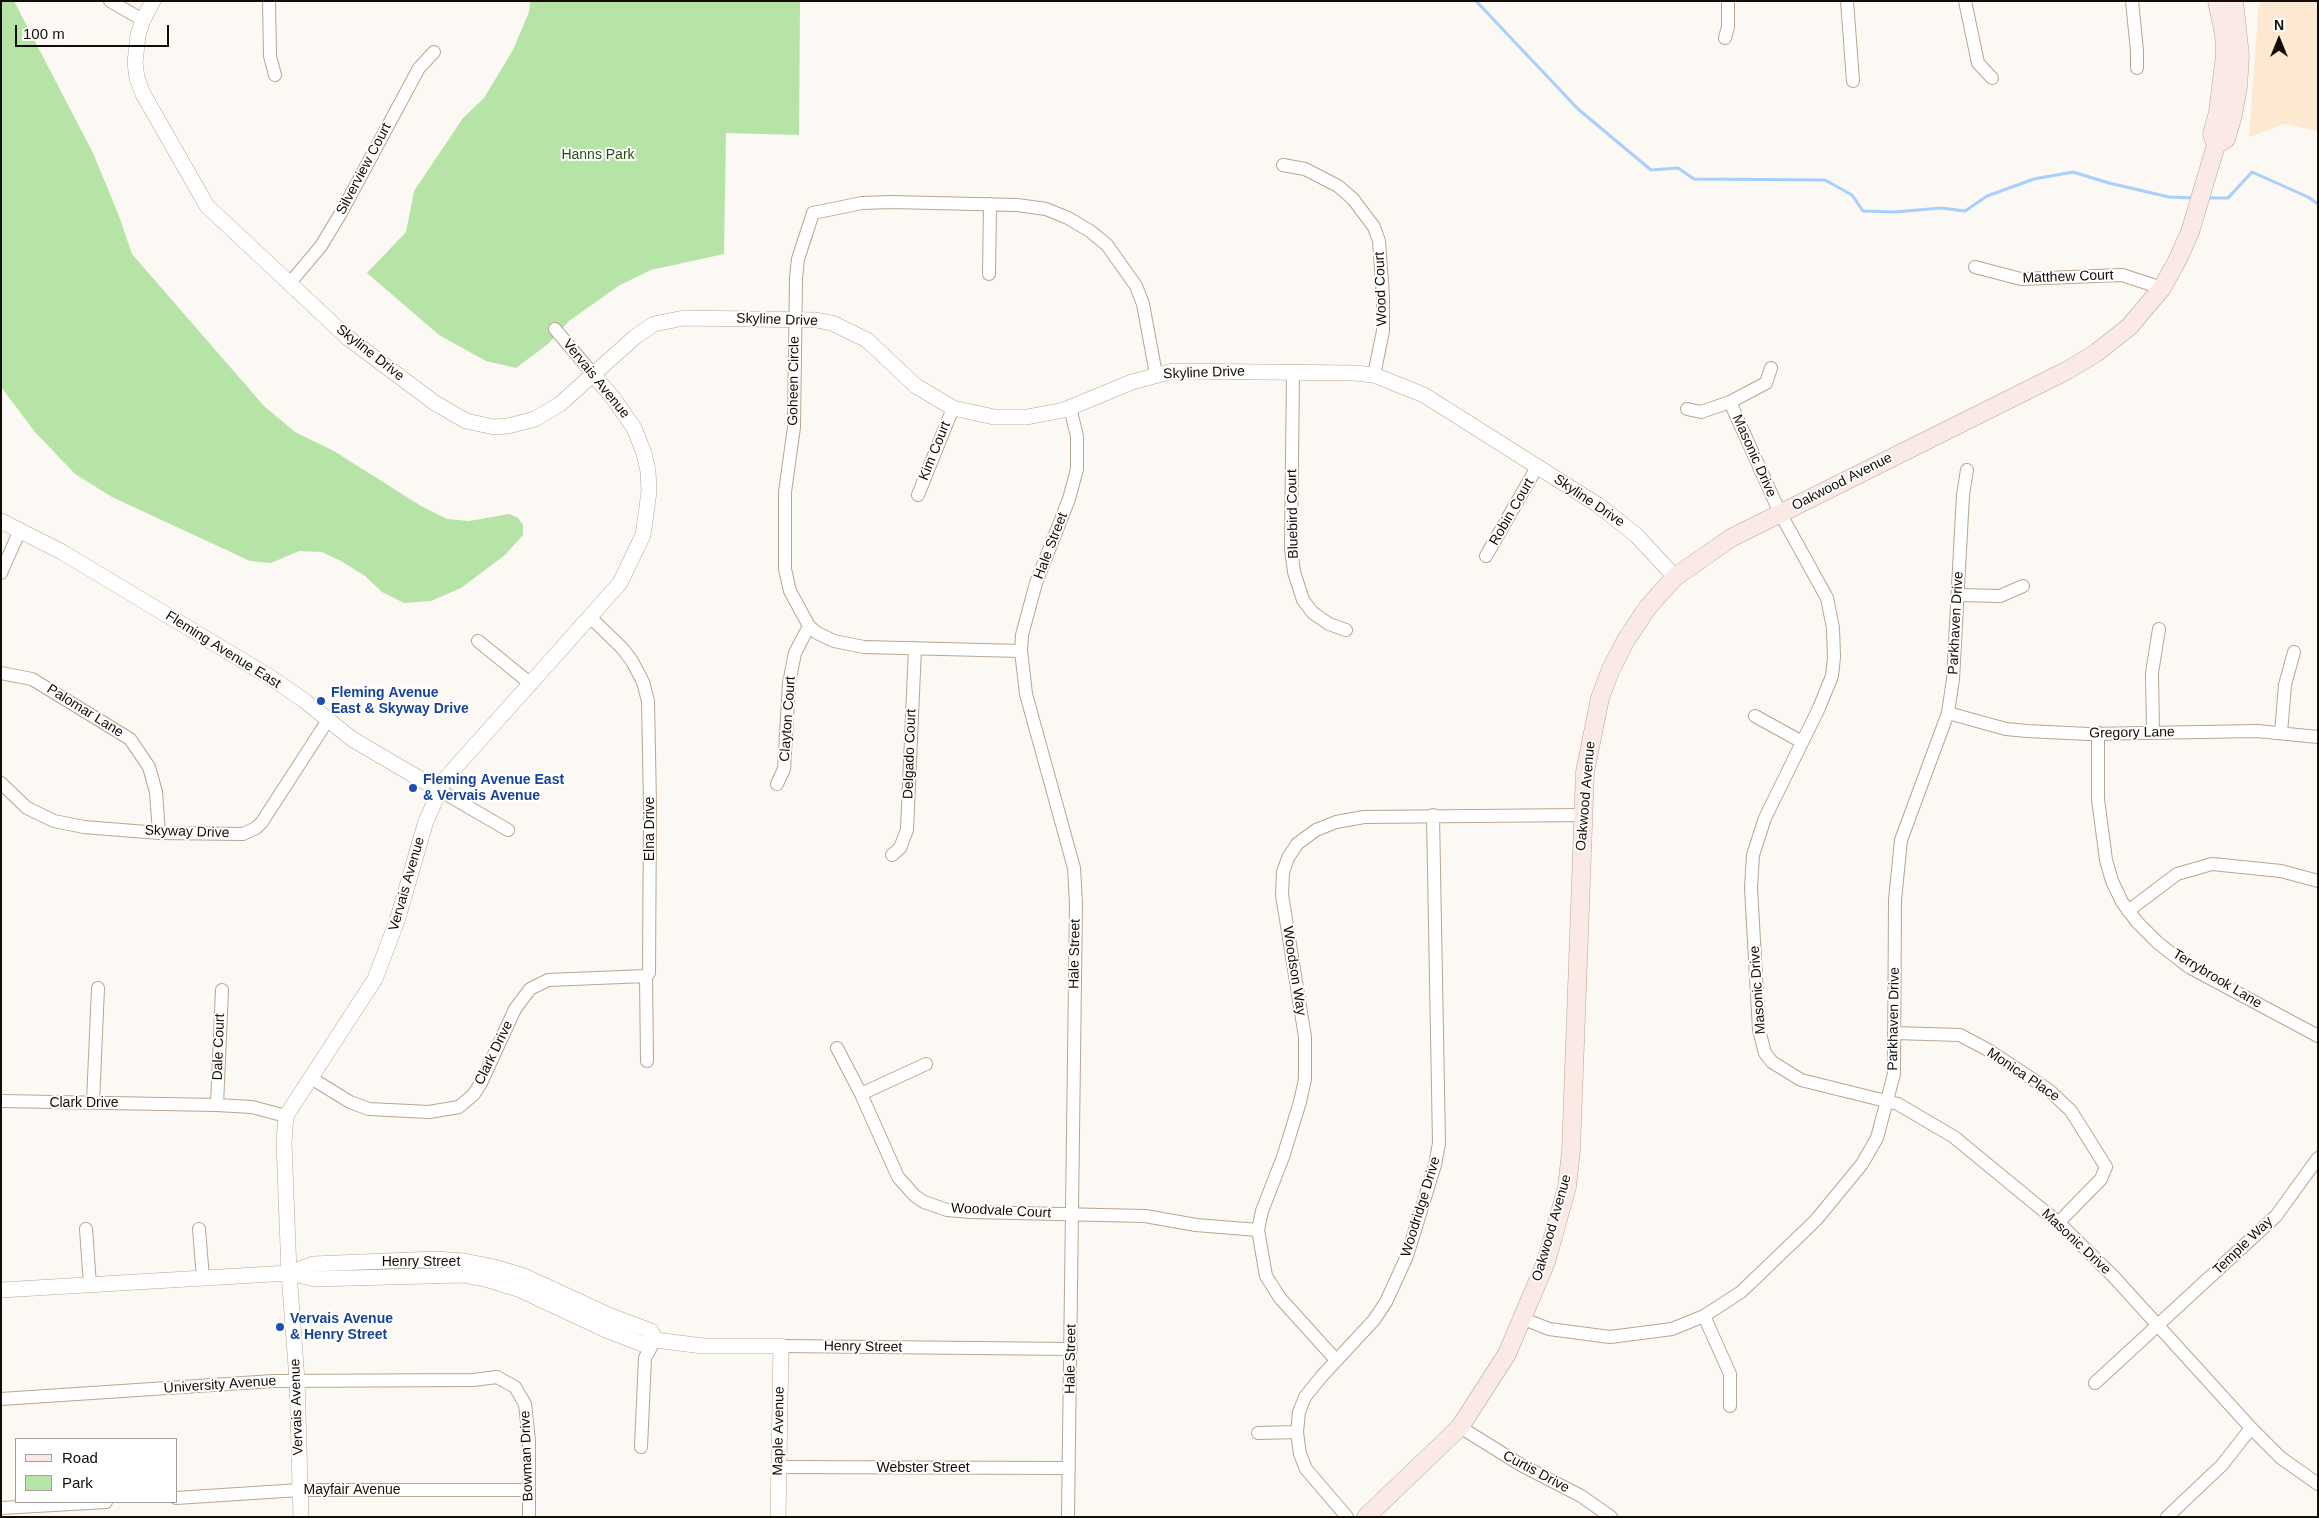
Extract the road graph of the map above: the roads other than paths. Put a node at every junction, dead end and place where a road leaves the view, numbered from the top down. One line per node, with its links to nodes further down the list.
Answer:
1 (110, 1): 10 (street)
2 (153, 1): 10 (street, Skyline Drive)
3 (269, 1): 14 (street)
4 (1728, 1): 11 (street)
5 (1847, 1): 16 (street)
6 (1965, 1): 15 (street)
7 (2132, 1): 13 (street)
8 (2218, 1): 17 (main road, Oakwood Avenue)
9 (2234, 1): 17 (main road, Oakwood Avenue)
10 (143, 20): 22 (street, Skyline Drive)
11 (1725, 38)
12 (434, 52): 22 (street, Silverview Court)
13 (2137, 68)
14 (275, 74)
15 (1992, 78)
16 (1853, 81)
17 (2216, 145): 23 (main road, Oakwood Avenue)
18 (1283, 165): 30 (street, Wood Court)
19 (990, 204): 21 (street); 24 (street, Goheen Circle); 29 (street, Goheen Circle)
20 (1975, 267): 23 (street, Matthew Court)
21 (989, 274)
22 (289, 284): 28 (street, Skyline Drive)
23 (2162, 288): 38 (main road, Oakwood Avenue)
24 (796, 319): 28 (street, Skyline Drive); 32 (street, Skyline Drive); 47 (street, Goheen Circle)
25 (555, 329): 28 (street, Vervais Avenue)
26 (1771, 368): 31 (street)
27 (1293, 372): 29 (street, Skyline Drive); 30 (street, Skyline Drive); 49 (street, Bluebird Court)
28 (593, 374): 46 (street, Vervais Avenue)
29 (1156, 374): 33 (street, Skyline Drive)
30 (1374, 375): 35 (street, Skyline Drive)
31 (1730, 402): 34 (street); 38 (street, Masonic Drive)
32 (953, 408): 33 (street, Skyline Drive); 37 (street, Kim Court)
33 (1070, 408): 52 (street, Hale Street)
34 (1687, 410)
35 (1537, 467): 41 (street, Robin Court); 43 (street, Skyline Drive)
36 (1966, 470): 45 (street, Parkhaven Drive)
37 (918, 495)
38 (1780, 513): 43 (main road, Oakwood Avenue); 63 (street, Masonic Drive)
39 (1, 520): 40 (street, Fleming Avenue East)
40 (20, 530): 42 (street); 58 (street, Fleming Avenue East)
41 (1486, 556)
42 (1, 573)
43 (1675, 577): 68 (main road, Oakwood Avenue)
44 (2023, 586): 45 (street)
45 (1958, 594): 56 (street, Parkhaven Drive)
46 (590, 617): 55 (street, Vervais Avenue); 74 (street, Elna Drive)
47 (809, 626): 51 (street); 65 (street, Clayton Court)
48 (2160, 629): 59 (street)
49 (1346, 630)
50 (478, 641): 55 (street)
51 (915, 648): 52 (street); 71 (street, Delgado Court)
52 (1021, 651): 90 (street, Hale Street)
53 (2294, 652): 61 (street)
54 (1, 673): 70 (street, Palomar Lane)
55 (531, 684): 66 (street, Vervais Avenue)
56 (1948, 713): 60 (street, Gregory Lane); 77 (street, Parkhaven Drive)
57 (1755, 716): 63 (street)
58 (328, 720): 66 (street, Fleming Avenue East); 70 (street, Skyway Drive)
59 (2153, 732): 60 (street, Gregory Lane); 61 (street, Gregory Lane)
60 (2098, 733): 73 (street, Terrybrook Lane)
61 (2281, 733): 62 (street, Gregory Lane)
62 (2318, 737)
63 (1802, 742): 85 (street, Masonic Drive)
64 (1, 783): 70 (street, Skyway Drive)
65 (777, 784)
66 (439, 790): 69 (street); 82 (street, Vervais Avenue)
67 (1433, 815): 68 (street, Woodson Way); 94 (street, Woodson Way); 105 (street, Woodridge Drive)
68 (1583, 815): 100 (main road, Oakwood Avenue)
69 (508, 830)
70 (159, 833)
71 (892, 855)
72 (2318, 881): 73 (street)
73 (2128, 911): 78 (street, Terrybrook Lane)
74 (646, 976): 80 (street, Elna Drive); 82 (street, Clark Drive)
75 (98, 988): 86 (street)
76 (222, 990): 87 (street, Dale Court)
77 (1894, 1033): 85 (street, Parkhaven Drive); 91 (street, Monica Place)
78 (2318, 1036)
79 (836, 1048): 83 (street, Woodvale Court)
80 (647, 1061)
81 (926, 1064): 83 (street)
82 (311, 1078): 88 (street, Vervais Avenue)
83 (861, 1094): 90 (street, Woodvale Court)
84 (1, 1101): 86 (street, Clark Drive)
85 (1888, 1101): 91 (street, Masonic Drive); 99 (street, Parkhaven Drive)
86 (94, 1102): 87 (street, Clark Drive)
87 (217, 1105): 88 (street, Clark Drive)
88 (286, 1116): 95 (street, Vervais Avenue)
89 (2318, 1158): 101 (street, Temple Way)
90 (1072, 1214): 94 (street, Woodvale Court); 104 (street, Hale Street)
91 (2058, 1223): 101 (street, Masonic Drive)
92 (199, 1228): 96 (street)
93 (86, 1229): 97 (street)
94 (1258, 1230): 105 (street, Woodson Way)
95 (289, 1273): 96 (street, Henry Street); 102 (street, Henry Street); 107 (street, Vervais Avenue)
96 (203, 1278): 97 (street, Henry Street)
97 (90, 1285): 98 (street, Henry Street)
98 (1, 1290)
99 (1704, 1316): 100 (street, Parkhaven Drive); 110 (street)
100 (1524, 1319): 111 (main road, Oakwood Avenue)
101 (2159, 1326): 108 (street, Temple Way); 112 (street, Masonic Drive)
102 (654, 1340): 103 (street, Henry Street); 115 (street)
103 (780, 1346): 104 (street, Henry Street); 116 (street, Maple Avenue)
104 (1071, 1349): 117 (street, Hale Street)
105 (1336, 1360): 113 (street, Woodridge Drive)
106 (499, 1378): 107 (street, University Avenue); 120 (street, Bowman Drive)
107 (297, 1380): 109 (street, University Avenue); 119 (street, Vervais Avenue)
108 (2095, 1383)
109 (1, 1400)
110 (1730, 1406)
111 (1460, 1427): 129 (main road, Oakwood Avenue); 130 (street, Curtis Drive)
112 (2251, 1428): 118 (street, Masonic Drive); 131 (street)
113 (1297, 1432): 114 (street); 128 (street, Woodridge Drive)
114 (1258, 1433)
115 (641, 1447)
116 (778, 1467): 117 (street, Webster Street); 126 (street, Maple Avenue)
117 (1069, 1468): 127 (street, Hale Street)
118 (2318, 1484)
119 (300, 1490): 120 (street, Mayfair Avenue); 121 (street, Mayfair Avenue); 124 (street, Vervais Avenue)
120 (529, 1490): 125 (street, Bowman Drive)
121 (178, 1498)
122 (88, 1503): 123 (street)
123 (1, 1508)
124 (301, 1517)
125 (529, 1517)
126 (778, 1517)
127 (1068, 1517)
128 (1347, 1517)
129 (1366, 1517)
130 (1611, 1517)
131 (2168, 1517)

